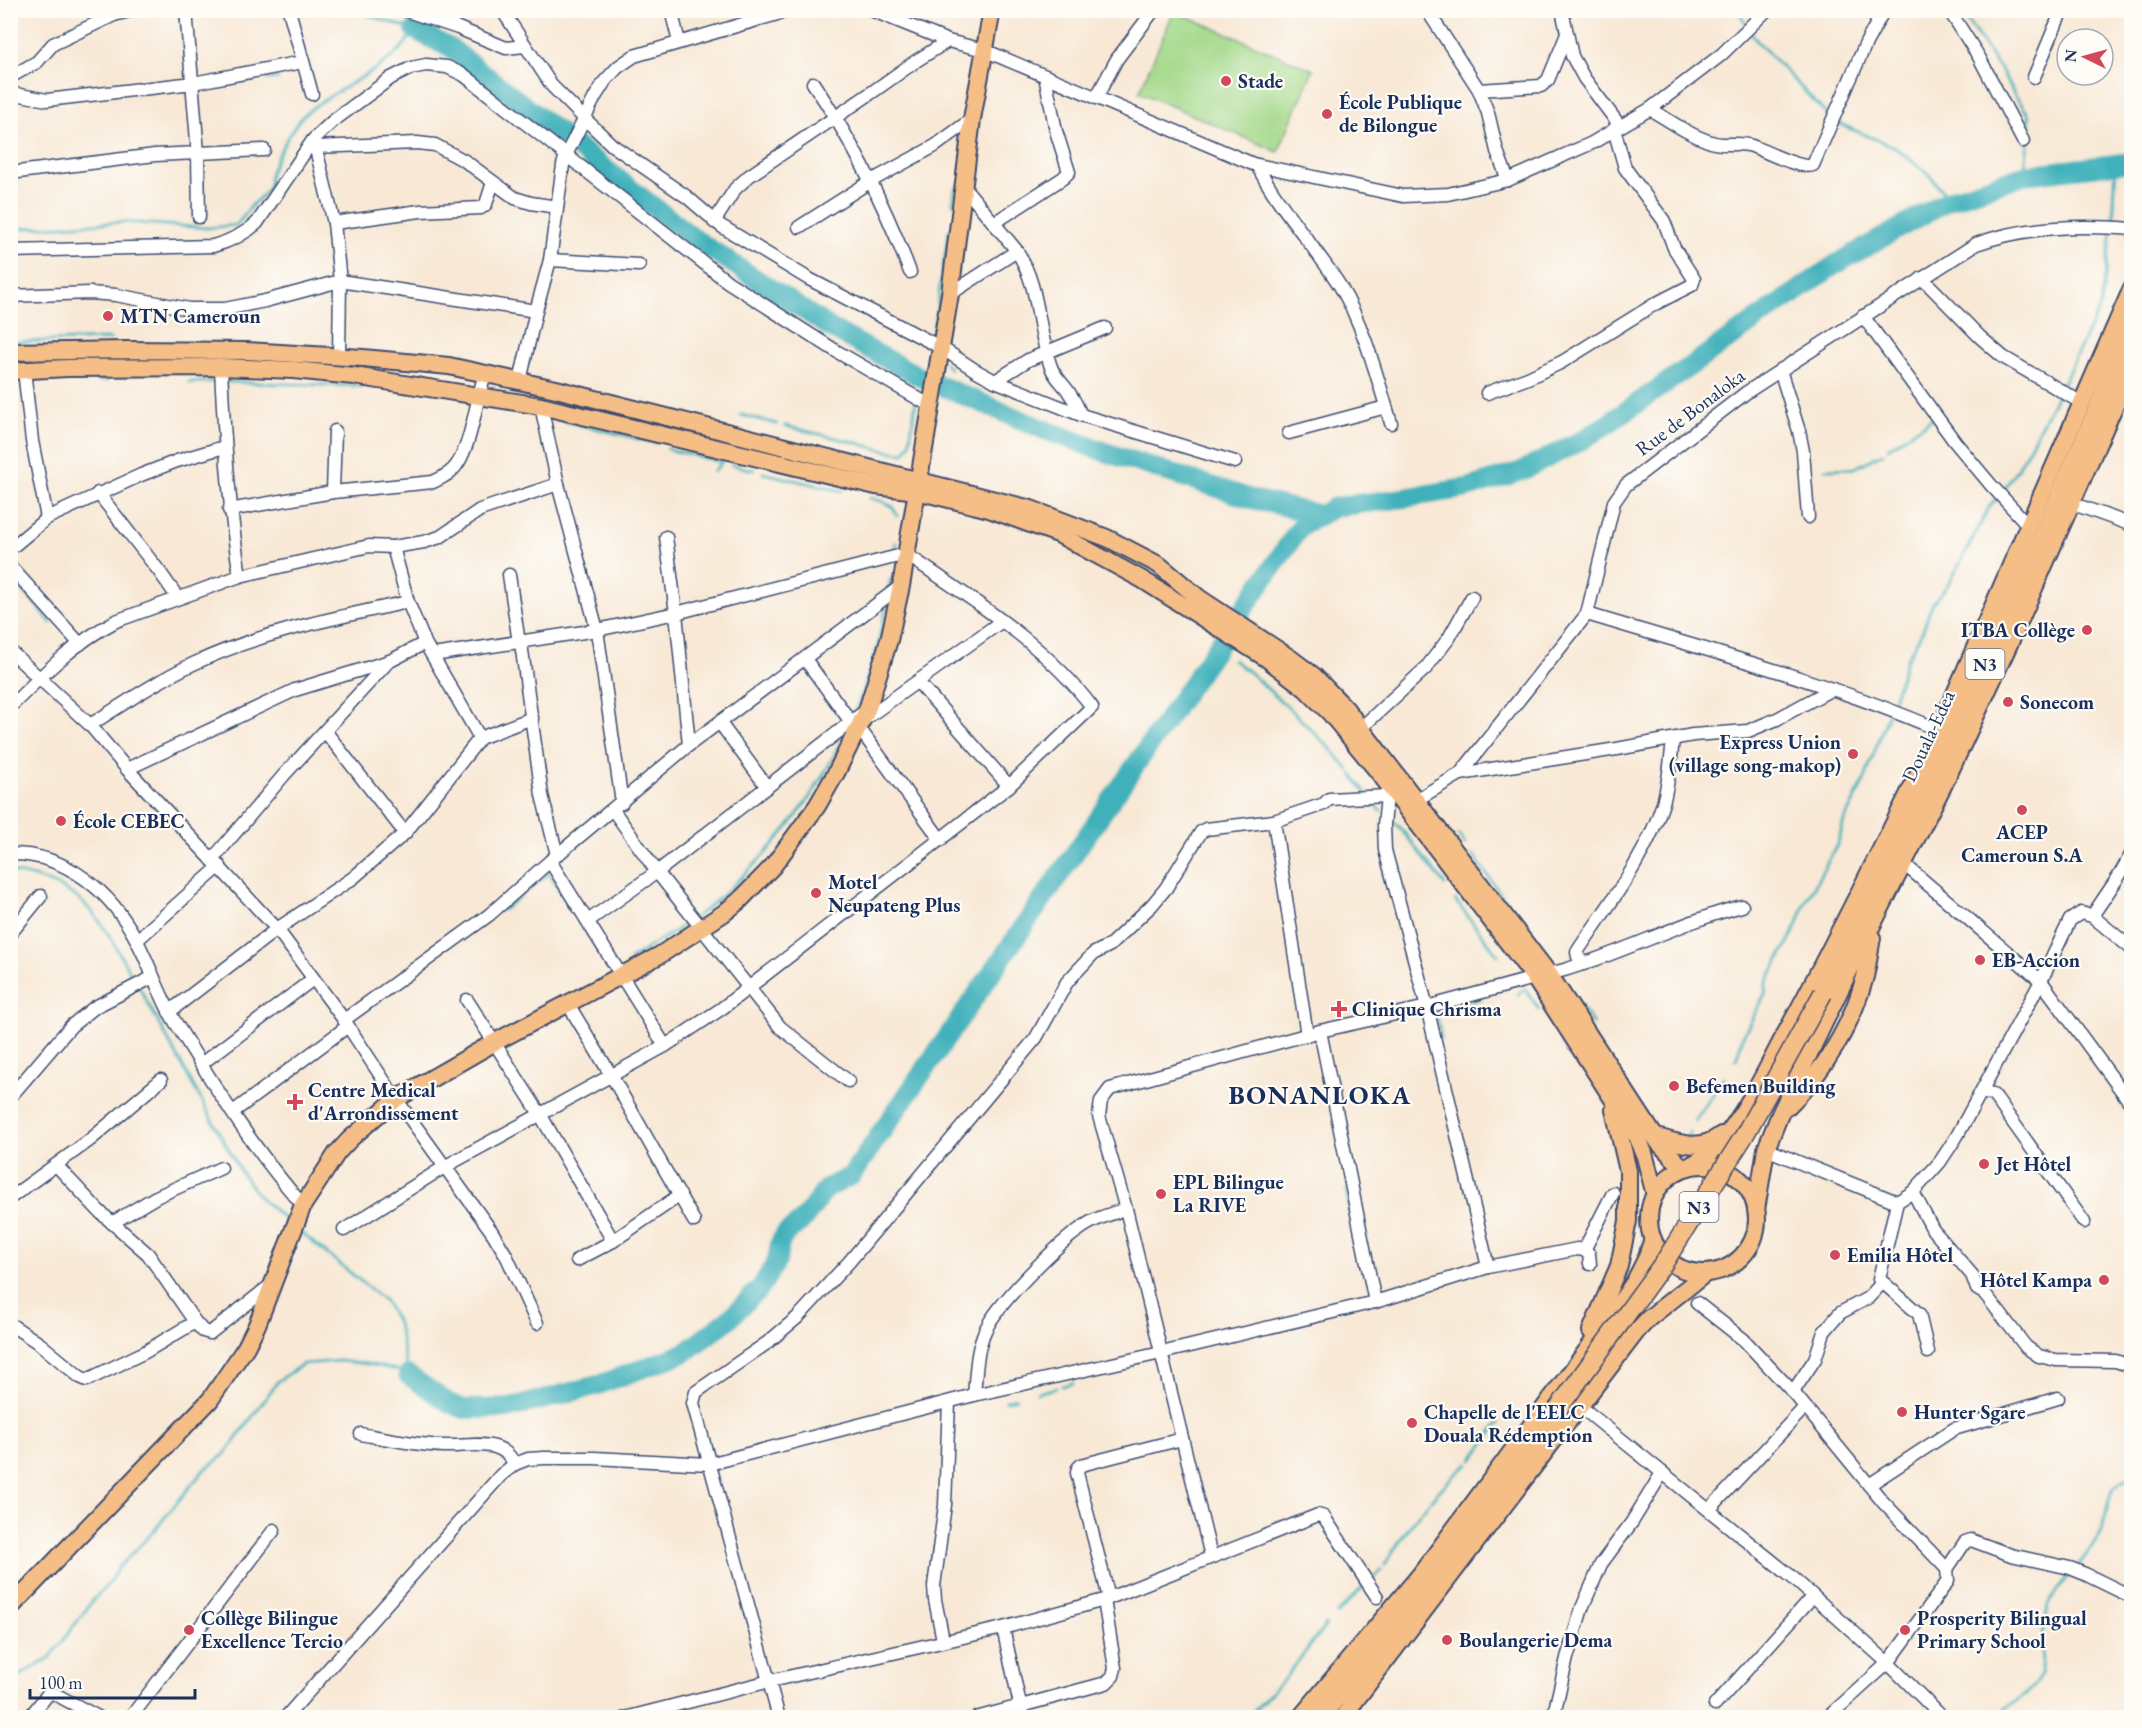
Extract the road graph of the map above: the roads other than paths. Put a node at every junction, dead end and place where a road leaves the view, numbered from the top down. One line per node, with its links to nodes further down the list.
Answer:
1 (133, 10): 24 (street)
2 (186, 10): 26 (street)
3 (289, 10): 22 (street)
4 (404, 10): 20 (street)
5 (502, 10): 20 (street)
6 (671, 10): 19 (street)
7 (791, 10): 19 (street)
8 (871, 10): 18 (street)
9 (992, 10): 21 (main road)
10 (1154, 10): 31 (street)
11 (1562, 10): 17 (street)
12 (1767, 10): 32 (street)
13 (1884, 10): 32 (street)
14 (1949, 10): 37 (street)
15 (2062, 10): 25 (street)
16 (1428, 11): 28 (street)
17 (1567, 32): 28 (street); 36 (street)
18 (948, 41): 21 (street); 33 (street)
19 (679, 42): 35 (street)
20 (525, 46): 35 (street)
21 (984, 50): 23 (street); 34 (main road)
22 (302, 62): 26 (street); 30 (street)
23 (1045, 75): 31 (street); 51 (street)
24 (10, 77)
25 (2034, 77)
26 (193, 83): 29 (street); 41 (street)
27 (813, 83): 33 (street)
28 (1479, 90): 44 (street)
29 (10, 93)
30 (312, 93)
31 (1096, 98): 42 (street)
32 (1650, 109): 36 (street)
33 (836, 117): 45 (street); 50 (street)
34 (972, 119): 45 (street); 47 (main road)
35 (583, 123): 40 (street); 50 (street)
36 (1617, 127): 44 (street); 80 (street)
37 (2024, 141)
38 (314, 144): 40 (street); 46 (street); 52 (street); 55 (street)
39 (264, 150): 41 (street)
40 (568, 151): 48 (street); 82 (street)
41 (198, 153): 43 (street); 49 (street)
42 (1257, 165): 44 (street); 86 (street)
43 (10, 173)
44 (1508, 180)
45 (871, 181): 53 (street); 59 (street)
46 (493, 182): 48 (street); 52 (street)
47 (964, 187): 51 (street); 63 (main road)
48 (557, 207): 57 (street)
49 (199, 216)
50 (714, 222): 71 (street)
51 (994, 222): 56 (street)
52 (334, 223): 61 (street)
53 (799, 227)
54 (2132, 229): 60 (street, Rue de Bonaloka)
55 (10, 251)
56 (1017, 251): 63 (street); 70 (street)
57 (550, 260): 58 (street); 65 (street)
58 (639, 265)
59 (910, 272)
60 (1922, 278): 66 (street, Rue de Bonaloka); 84 (street)
61 (340, 281): 64 (street); 65 (street); 72 (street)
62 (2132, 288): 84 (main road)
63 (950, 294): 71 (main road)
64 (10, 296)
65 (536, 311): 78 (street)
66 (1863, 316): 76 (street, Rue de Bonaloka); 101 (street)
67 (1105, 328): 70 (street)
68 (2132, 328): 265 (highway, Douala-Edea / N3, bridge)
69 (10, 352): 72 (main road)
70 (1047, 352): 79 (street); 87 (street)
71 (939, 354): 79 (street); 82 (main road)
72 (339, 356): 77 (main road)
73 (2132, 366): 83 (main road)
74 (221, 367): 75 (main road); 81 (main road); 91 (street)
75 (17, 370): 100 (street)
76 (1780, 370): 99 (street); 115 (street, Rue de Bonaloka)
77 (485, 374): 78 (main road); 81 (street)
78 (520, 381): 94 (main road)
79 (995, 381): 87 (street)
80 (1487, 393)
81 (478, 395): 85 (main road); 95 (street)
82 (932, 401): 94 (main road)
83 (2125, 401): 97 (main road)
84 (2082, 403): 101 (main road)
85 (541, 406): 93 (street); 94 (main road)
86 (1386, 407): 88 (street); 90 (street)
87 (1081, 415): 92 (street)
88 (1391, 423)
89 (335, 431): 95 (street)
90 (1289, 433)
91 (224, 447): 96 (street); 98 (street)
92 (1235, 462)
93 (558, 483): 104 (street); 117 (street)
94 (918, 485): 106 (main road); 121 (main road)
95 (333, 492): 98 (street)
96 (98, 493): 100 (street); 112 (street)
97 (2071, 503): 102 (street); 154 (main road)
98 (229, 510): 109 (street)
99 (1808, 517)
100 (46, 518): 105 (street)
101 (2028, 525): 135 (main road)
102 (2132, 525)
103 (666, 537): 114 (street)
104 (393, 547): 109 (street); 113 (street)
105 (10, 549)
106 (906, 554): 110 (main road); 114 (street); 116 (street)
107 (10, 566): 120 (street)
108 (509, 575): 119 (street)
109 (240, 576): 112 (street)
110 (902, 586): 124 (street); 131 (main road)
111 (1472, 597): 134 (street)
112 (178, 598): 120 (street)
113 (408, 602): 118 (street); 133 (street)
114 (676, 613): 117 (street); 139 (street)
115 (1587, 614): 128 (street); 141 (street, Rue de Bonaloka)
116 (1002, 621): 127 (street); 142 (street)
117 (597, 630): 119 (street); 146 (street)
118 (425, 643): 123 (street); 125 (street)
119 (520, 643): 123 (street); 130 (street)
120 (80, 644): 126 (street)
121 (1258, 644): 134 (main road); 144 (main road)
122 (10, 651): 126 (street)
123 (433, 655): 137 (street)
124 (806, 659): 131 (street); 132 (street)
125 (390, 660): 136 (street); 140 (street)
126 (38, 678): 129 (street); 133 (street)
127 (918, 682): 131 (street); 142 (street)
128 (1832, 689): 135 (street); 138 (street)
129 (10, 707)
130 (532, 718): 137 (street); 152 (street)
131 (860, 720): 143 (street); 149 (street); 160 (main road)
132 (720, 723): 139 (street); 143 (street)
133 (90, 725): 140 (street)
134 (1361, 728): 144 (main road)
135 (1939, 730): 192 (main road)
136 (325, 731): 148 (street); 153 (street)
137 (480, 738): 148 (street)
138 (1673, 739): 141 (street); 165 (street)
139 (690, 745): 146 (street)
140 (127, 769): 153 (street)
141 (1460, 774): 145 (street, Rue de Bonaloka)
142 (1009, 786): 149 (street)
143 (767, 787): 155 (street)
144 (1395, 791): 145 (main road); 147 (street); 167 (main road); 174 (street)
145 (1416, 800): 167 (main road)
146 (618, 806): 152 (street); 155 (street)
147 (1274, 821): 178 (street); 239 (street)
148 (405, 833): 161 (street)
149 (941, 840): 171 (street)
150 (2132, 853): 158 (street)
151 (10, 854): 163 (street)
152 (554, 858): 159 (street); 176 (street)
153 (216, 863): 161 (street); 163 (street)
154 (1904, 864): 170 (street); 194 (main road)
155 (657, 872): 159 (street); 160 (street)
156 (40, 896): 162 (street)
157 (1742, 906): 165 (street)
158 (2092, 915): 164 (street); 170 (street)
159 (588, 921): 166 (street)
160 (700, 928): 166 (main road); 171 (street)
161 (277, 929): 169 (street); 175 (street)
162 (10, 934)
163 (137, 940): 168 (street)
164 (2130, 944)
165 (1584, 964): 167 (street)
166 (621, 976): 173 (main road); 180 (street)
167 (1541, 976): 174 (street); 186 (main road); 193 (main road)
168 (153, 977): 175 (street); 187 (street)
169 (313, 979): 176 (street); 181 (street)
170 (2041, 981): 185 (street); 189 (street)
171 (748, 988): 180 (street); 184 (street)
172 (467, 1000): 179 (street)
173 (568, 1004): 179 (main road); 182 (street)
174 (1427, 1006): 177 (street); 217 (street)
175 (169, 1012): 181 (street)
176 (346, 1023): 188 (street); 190 (street)
177 (1320, 1031): 178 (street); 221 (street)
178 (1307, 1035): 206 (street)
179 (495, 1042): 188 (main road); 191 (street)
180 (665, 1046): 182 (street)
181 (201, 1064): 190 (street)
182 (611, 1075): 191 (street); 201 (street)
183 (161, 1080): 195 (street)
184 (848, 1081)
185 (1981, 1092): 199 (street); 209 (street)
186 (1611, 1095): 202 (main road); 228 (main road)
187 (10, 1096)
188 (396, 1099): 196 (street); 205 (main road)
189 (2132, 1105)
190 (232, 1112): 205 (street)
191 (540, 1114): 196 (street); 213 (street)
192 (1731, 1128): 193 (main road); 198 (main road)
193 (1654, 1136): 198 (main road)
194 (1766, 1149): 204 (street); 207 (main road)
195 (57, 1166): 203 (street); 210 (street)
196 (446, 1166): 211 (street); 224 (street)
197 (221, 1168): 210 (street)
198 (1686, 1168): 202 (main road); 207 (main road)
199 (1913, 1192): 204 (street); 229 (street)
200 (1613, 1193): 214 (street)
201 (680, 1195): 208 (street); 213 (street)
202 (1655, 1195): 212 (main road)
203 (10, 1198)
204 (1897, 1202): 219 (street)
205 (301, 1209): 220 (main road)
206 (1125, 1209): 227 (street); 231 (street)
207 (1756, 1210): 218 (main road)
208 (694, 1221)
209 (2084, 1222)
210 (112, 1223): 223 (street)
211 (344, 1230)
212 (1653, 1239): 218 (main road); 228 (main road)
213 (613, 1241): 215 (street)
214 (1584, 1250): 216 (street); 217 (street)
215 (577, 1260)
216 (1590, 1264)
217 (1488, 1267): 221 (street)
218 (1706, 1273): 234 (main road)
219 (1882, 1283): 226 (street); 230 (street)
220 (273, 1284): 223 (street); 250 (main road)
221 (1375, 1302): 227 (street)
222 (1697, 1303): 230 (street)
223 (195, 1322): 225 (street)
224 (537, 1323)
225 (10, 1324)
226 (1928, 1352)
227 (1161, 1353): 231 (street); 237 (street)
228 (1579, 1361): 264 (main road)
229 (2132, 1367)
230 (1793, 1392): 235 (street)
231 (974, 1395): 233 (street)
232 (2058, 1398): 241 (street)
233 (949, 1401): 239 (street); 252 (street)
234 (1581, 1407): 240 (street); 266 (main road)
235 (1805, 1407): 241 (street); 242 (street)
236 (361, 1434): 238 (street)
237 (1182, 1439): 244 (street); 249 (street)
238 (515, 1464): 239 (street); 260 (street)
239 (710, 1464): 254 (street)
240 (1662, 1473): 242 (street); 267 (street)
241 (1869, 1485): 245 (street)
242 (1709, 1510): 246 (street)
243 (274, 1530): 259 (street)
244 (1211, 1556): 247 (street); 249 (street)
245 (1947, 1569): 248 (street); 253 (street)
246 (1813, 1596): 253 (street); 255 (street)
247 (1377, 1597)
248 (2132, 1597)
249 (1106, 1599): 251 (street); 256 (street)
250 (10, 1608)
251 (1003, 1628): 252 (street); 256 (street)
252 (943, 1640): 254 (street)
253 (1888, 1663): 268 (street); 269 (street)
254 (770, 1681): 261 (street); 262 (street)
255 (1715, 1705)
256 (1021, 1712): 263 (street)
257 (29, 1718): 258 (street)
258 (100, 1718)
259 (130, 1718)
260 (285, 1718)
261 (625, 1718)
262 (779, 1718)
263 (976, 1718)
264 (1300, 1718)
265 (1318, 1718)
266 (1342, 1718)
267 (1553, 1718)
268 (1827, 1718)
269 (1943, 1718)

